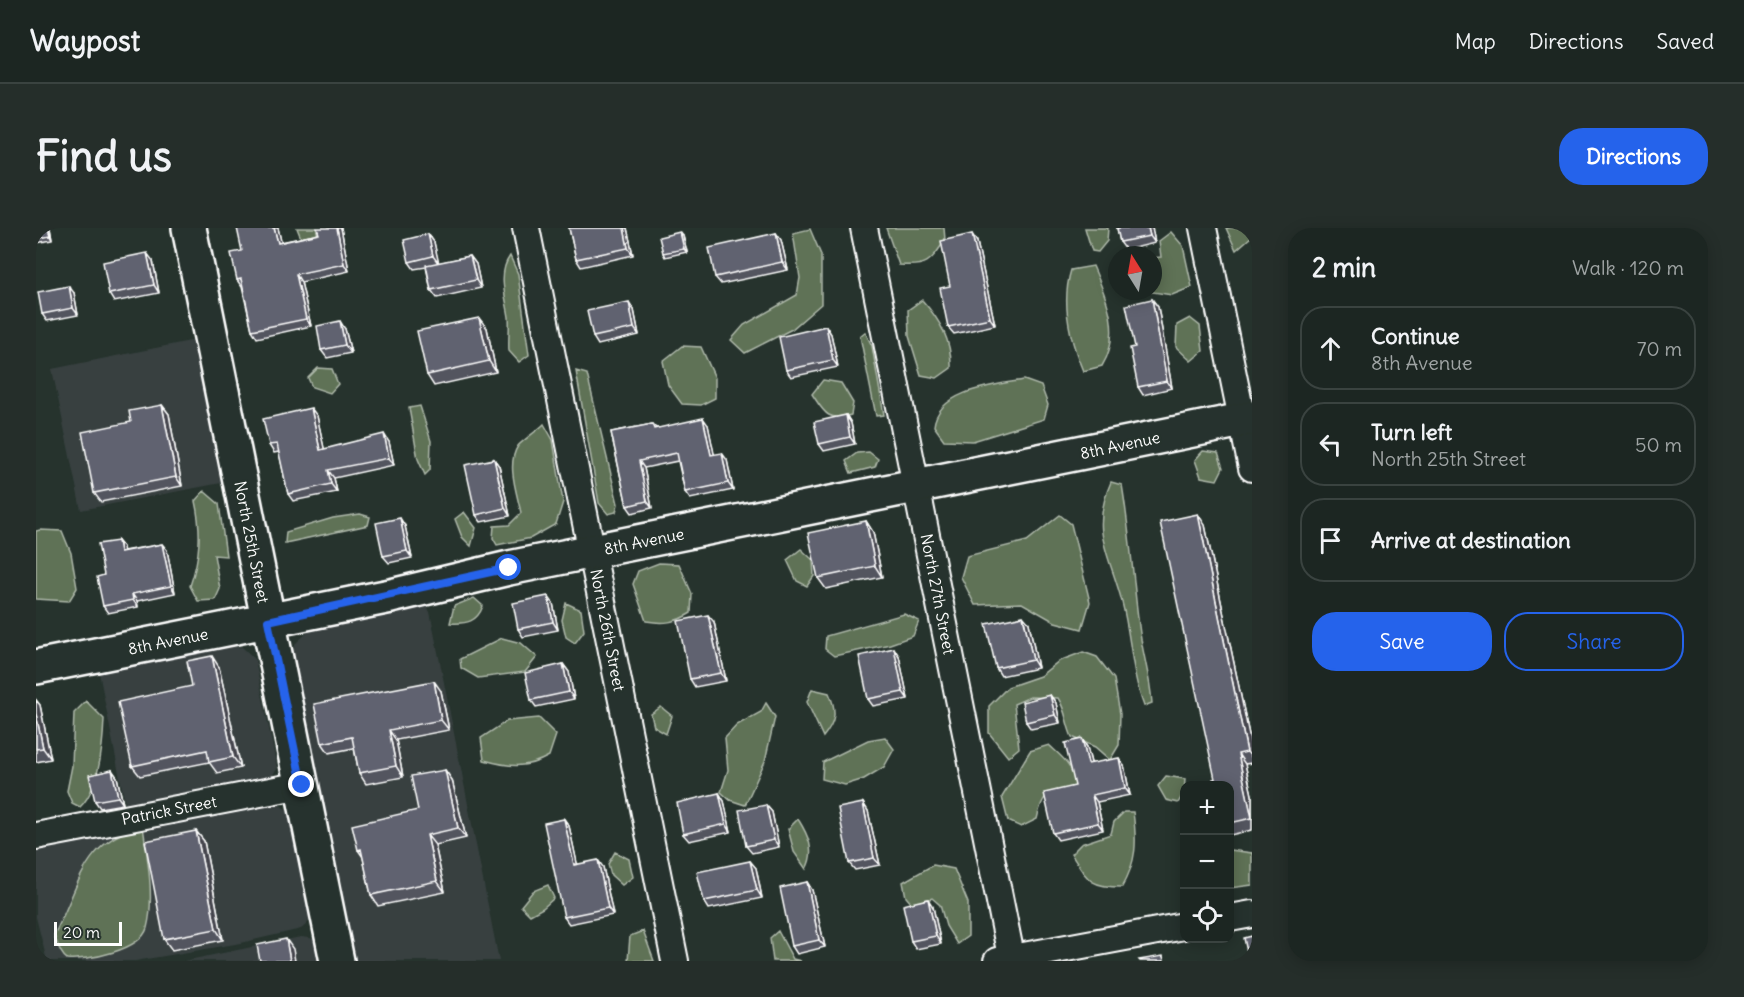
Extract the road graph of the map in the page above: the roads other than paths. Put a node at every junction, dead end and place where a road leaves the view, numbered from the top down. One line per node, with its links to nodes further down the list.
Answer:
1 (189, 228): 9 (street, North 25th Street)
2 (526, 228): 8 (street, North 26th Street)
3 (864, 228): 7 (street, North 27th Street)
4 (1203, 228): 5 (street)
5 (1247, 419): 6 (street); 7 (street, 8th Avenue)
6 (1252, 468)
7 (916, 487): 8 (street, 8th Avenue); 16 (street, North 27th Street)
8 (592, 551): 9 (street, 8th Avenue); 18 (street, North 26th Street)
9 (268, 621): 10 (street, 8th Avenue); 11 (street, North 25th Street)
10 (36, 668)
11 (302, 785): 12 (street, Patrick Street); 17 (street, North 25th Street)
12 (36, 836)
13 (1252, 914): 14 (street)
14 (1234, 917)
15 (1180, 927): 16 (street)
16 (1007, 960)
17 (337, 961)
18 (675, 961)

